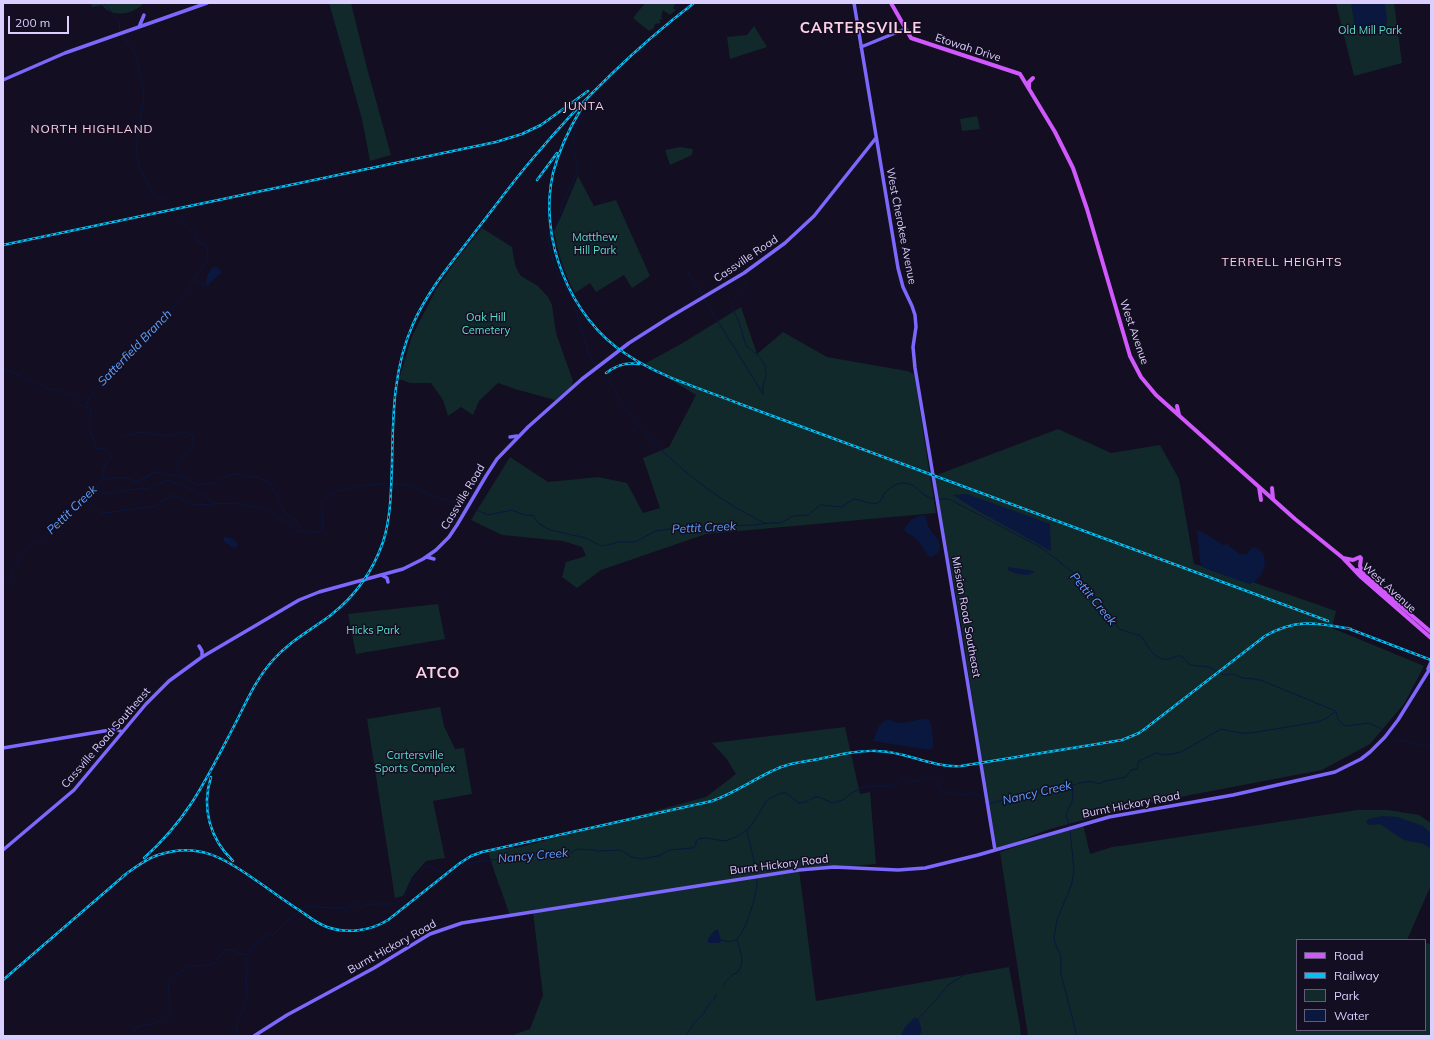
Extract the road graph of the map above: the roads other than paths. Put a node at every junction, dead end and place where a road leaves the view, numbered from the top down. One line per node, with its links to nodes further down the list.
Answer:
1 (207, 3): 4 (main road)
2 (854, 3): 7 (main road, West Cherokee Avenue)
3 (891, 3): 6 (main road)
4 (155, 21): 5 (main road); 5 (main road)
5 (138, 27): 10 (main road)
6 (905, 29): 7 (main road); 8 (main road, Etowah Drive)
7 (861, 47): 12 (main road, West Cherokee Avenue)
8 (1020, 74): 11 (main road, West Avenue)
9 (1033, 78): 11 (main road)
10 (3, 80)
11 (1029, 89): 16 (main road, West Avenue)
12 (876, 138): 13 (main road, Cassville Road); 14 (main road, West Cherokee Avenue)
13 (870, 145): 14 (main road); 17 (main road, Cassville Road)
14 (877, 145): 20 (main road, West Cherokee Avenue)
15 (1177, 406): 16 (main road)
16 (1179, 415): 21 (main road, West Avenue)
17 (529, 426): 18 (main road, Cassville Road); 24 (main road, Cassville Road)
18 (517, 436): 19 (main road); 24 (main road, Cassville Road)
19 (510, 437)
20 (933, 474): 47 (main road, Mission Road Southeast)
21 (1259, 487): 23 (main road, West Avenue); 23 (main road)
22 (1272, 488): 23 (main road)
23 (1273, 499): 28 (main road, West Avenue)
24 (471, 500): 25 (main road, Cassville Road)
25 (459, 521): 26 (main road, Cassville Road); 32 (main road, Cassville Road)
26 (436, 550): 27 (main road, Cassville Road); 27 (main road)
27 (427, 557): 31 (main road, Cassville Road)
28 (1343, 558): 29 (main road, West Avenue); 30 (main road)
29 (1353, 568): 30 (main road, West Avenue); 36 (main road, West Avenue)
30 (1363, 574): 35 (main road, West Avenue)
31 (382, 575): 32 (main road, Cassville Road); 33 (main road)
32 (359, 581): 34 (main road, Cassville Road)
33 (388, 582)
34 (287, 606): 38 (main road, Cassville Road Southeast)
35 (1431, 632)
36 (1431, 638)
37 (199, 646): 38 (main road)
38 (202, 656): 42 (main road, Cassville Road Southeast)
39 (1431, 662): 41 (main road, Burnt Hickory Road)
40 (1431, 667): 41 (main road, Burnt Hickory Road)
41 (1415, 693): 47 (main road, Burnt Hickory Road)
42 (126, 726): 43 (main road); 44 (main road, Cassville Road Southeast)
43 (117, 729): 44 (main road); 45 (main road)
44 (122, 732): 46 (main road, Cassville Road Southeast)
45 (3, 748)
46 (3, 850)
47 (995, 850): 48 (main road, Burnt Hickory Road)
48 (254, 1036)

